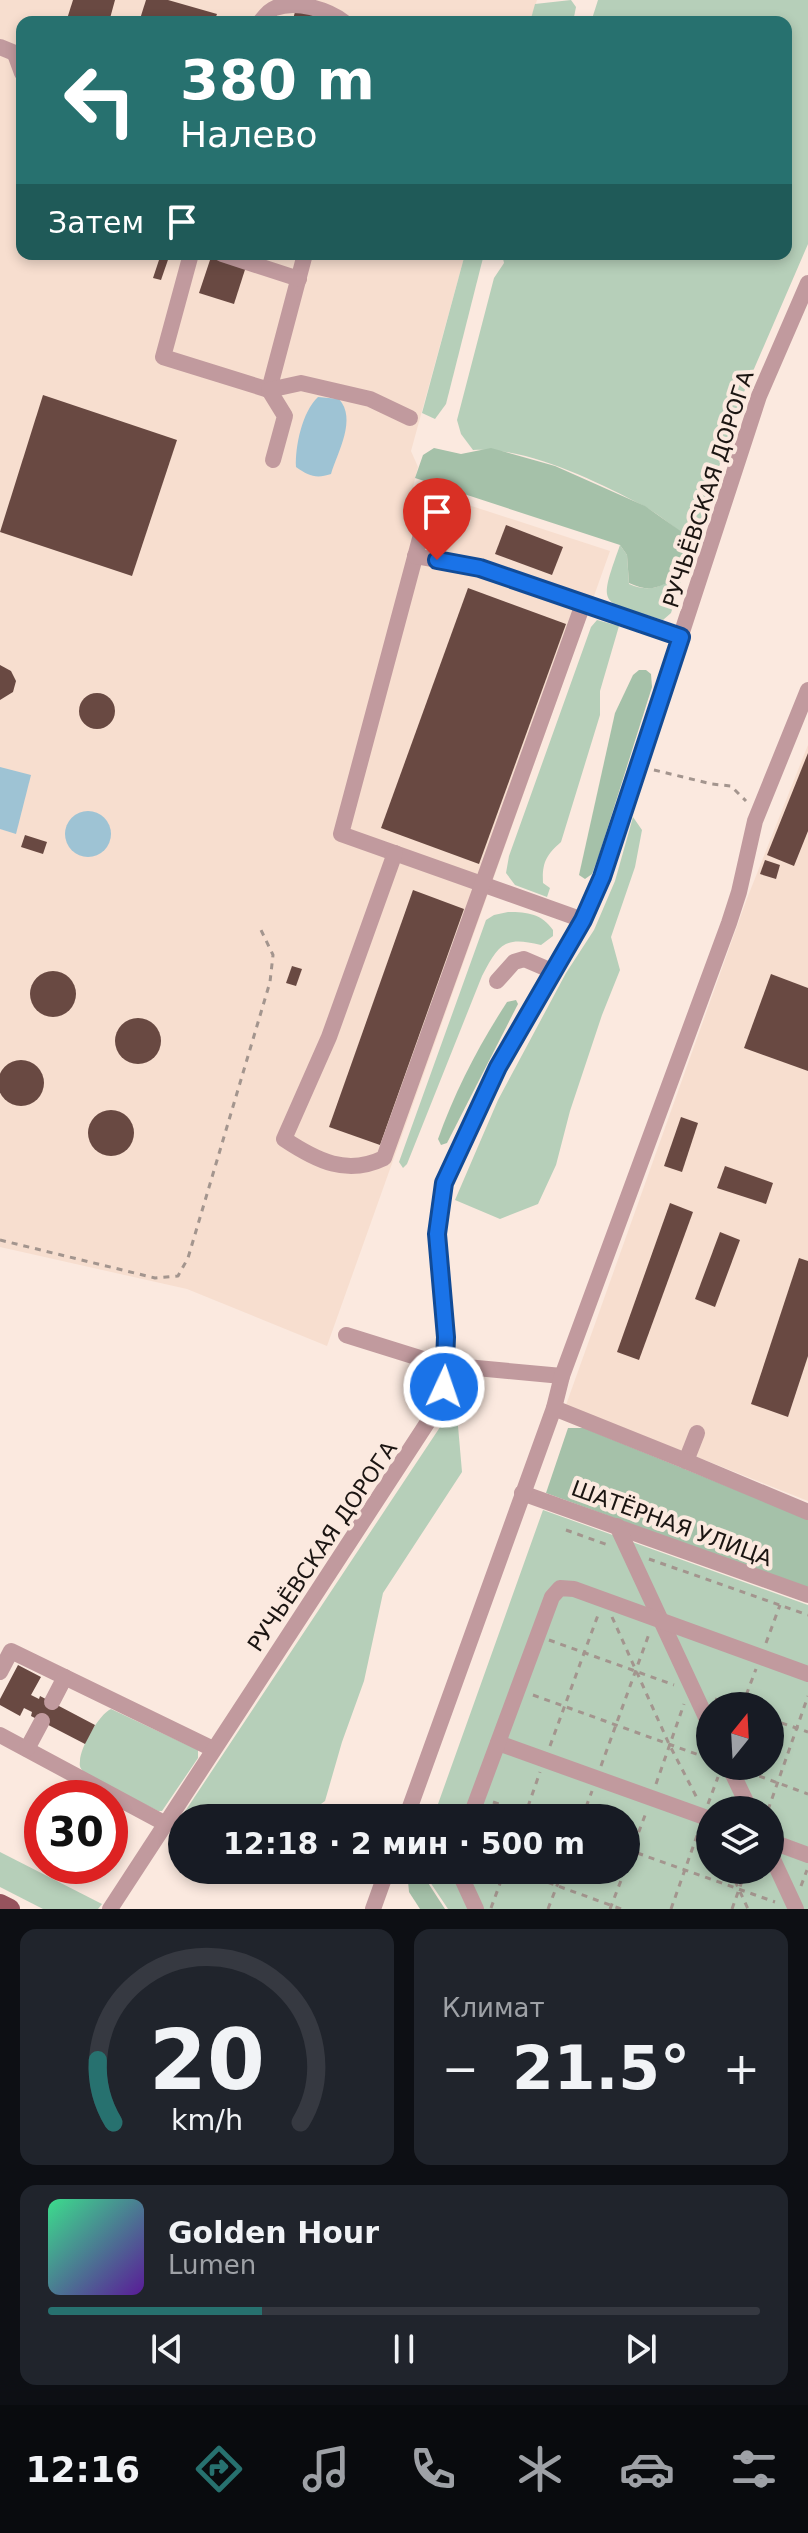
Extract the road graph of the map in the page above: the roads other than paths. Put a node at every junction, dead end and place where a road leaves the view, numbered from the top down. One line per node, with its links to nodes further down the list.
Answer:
1 (266, 16): 2 (street)
2 (336, 16)
3 (189, 260): 8 (street)
4 (240, 260): 6 (street)
5 (304, 260): 6 (street)
6 (299, 279): 8 (street)
7 (808, 283): 14 (street, РУЧЬЁВСКАЯ ДОРОГА)
8 (269, 390): 9 (street); 10 (street)
9 (410, 418)
10 (273, 460)
11 (430, 501): 12 (street)
12 (415, 556): 13 (street); 16 (street)
13 (583, 604): 14 (street); 17 (street)
14 (681, 637): 18 (street, РУЧЬЁВСКАЯ ДОРОГА)
15 (808, 690): 23 (street)
16 (395, 853): 17 (street); 17 (street)
17 (483, 884): 18 (street)
18 (583, 920): 19 (street, РУЧЬЁВСКАЯ ДОРОГА)
19 (552, 971): 20 (street); 22 (street, РУЧЬЁВСКАЯ ДОРОГА)
20 (497, 981)
21 (346, 1335): 22 (street)
22 (446, 1363): 23 (street); 41 (street, РУЧЬЁВСКАЯ ДОРОГА)
23 (562, 1376): 24 (street)
24 (554, 1408): 26 (street); 27 (street)
25 (697, 1433): 26 (street)
26 (686, 1461): 28 (street)
27 (522, 1493): 29 (street, ШАТЁРНАЯ УЛИЦА); 42 (street)
28 (808, 1512)
29 (617, 1526): 30 (street, ШАТЁРНАЯ УЛИЦА); 31 (street)
30 (808, 1595)
31 (657, 1619): 33 (street); 35 (street); 39 (street)
32 (0, 1672): 34 (street)
33 (808, 1674)
34 (65, 1677): 36 (street); 41 (street)
35 (696, 1699)
36 (52, 1702)
37 (42, 1721): 40 (street)
38 (0, 1735): 40 (street)
39 (498, 1743): 43 (street); 44 (street)
40 (27, 1749): 45 (street)
41 (213, 1749): 45 (street, РУЧЬЁВСКАЯ ДОРОГА)
42 (411, 1804)
43 (475, 1804)
44 (696, 1813)
45 (164, 1823): 53 (street, РУЧЬЁВСКАЯ ДОРОГА)
46 (784, 1846): 47 (street)
47 (808, 1855)
48 (784, 1883): 56 (street)
49 (382, 1884): 54 (street)
50 (464, 1884): 55 (street)
51 (0, 1904): 52 (main road)
52 (10, 1909)
53 (110, 1909)
54 (373, 1909)
55 (476, 1909)
56 (796, 1909)

